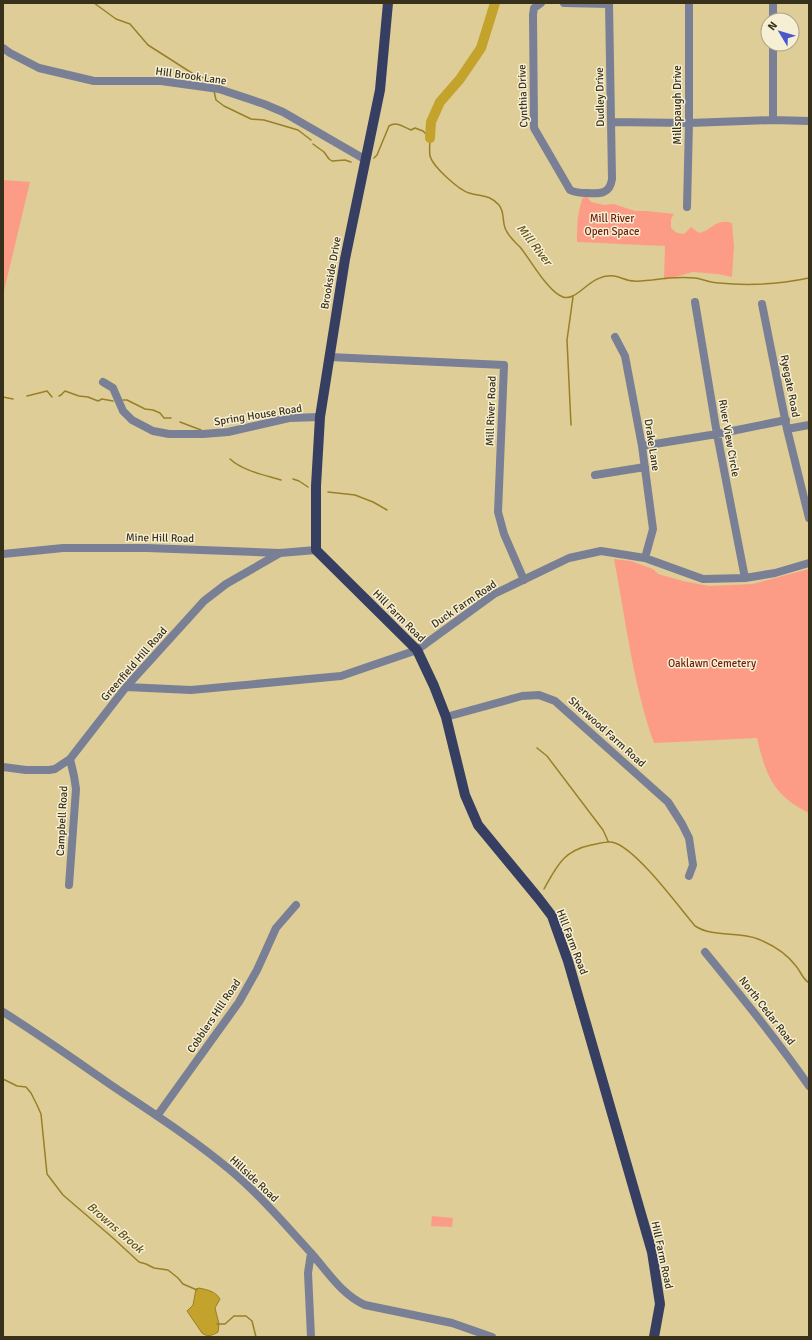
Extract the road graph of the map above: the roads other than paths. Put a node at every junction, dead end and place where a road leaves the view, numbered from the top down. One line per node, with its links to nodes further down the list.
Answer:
1 (388, 3): 12 (main road, Brookside Drive)
2 (541, 3): 13 (street, Cynthia Drive)
3 (564, 3): 4 (street)
4 (609, 3): 10 (street, Dudley Drive)
5 (689, 3): 11 (street, Millspaugh Drive)
6 (3, 48): 12 (street, Hill Brook Lane)
7 (773, 52): 8 (street)
8 (773, 120): 9 (street); 11 (street)
9 (809, 121)
10 (611, 122): 11 (street); 13 (street, Dudley Drive)
11 (689, 123): 14 (street, Millspaugh Drive)
12 (366, 160): 18 (main road, Brookside Drive)
13 (608, 189)
14 (687, 207)
15 (695, 302): 23 (street, River View Circle)
16 (762, 304): 21 (street, Ryegate Road)
17 (615, 337): 24 (street, Drake Lane)
18 (329, 357): 20 (main road, Brookside Drive); 34 (street, Mill River Road)
19 (103, 382): 20 (street, Spring House Road)
20 (320, 417): 28 (main road, Brookside Drive)
21 (787, 425): 22 (street); 23 (street); 27 (street, Ryegate Road)
22 (809, 425)
23 (717, 434): 24 (street); 33 (street, River View Circle)
24 (642, 446): 25 (street, Drake Lane)
25 (644, 467): 26 (street); 31 (street, Drake Lane)
26 (595, 475)
27 (809, 518)
28 (316, 550): 29 (street, Mine Hill Road); 35 (main road, Hill Farm Road)
29 (280, 553): 30 (street, Mine Hill Road); 36 (street, Greenfield Hill Road)
30 (3, 554)
31 (645, 558): 33 (street, Duck Farm Road); 34 (street, Duck Farm Road)
32 (809, 563): 33 (street, Duck Farm Road)
33 (746, 578)
34 (524, 580): 35 (street, Duck Farm Road)
35 (417, 650): 36 (street, Duck Farm Road); 37 (main road, Hill Farm Road)
36 (126, 687): 38 (street, Greenfield Hill Road)
37 (446, 717): 40 (street, Sherwood Farm Road); 50 (main road, Hill Farm Road)
38 (70, 759): 39 (street, Greenfield Hill Road); 41 (street, Campbell Road)
39 (3, 767)
40 (689, 876)
41 (69, 885)
42 (296, 905): 46 (street, Cobblers Hill Road)
43 (705, 952): 45 (street, North Cedar Road)
44 (3, 1012): 46 (street, Hillside Road)
45 (809, 1086)
46 (157, 1116): 47 (street, Hillside Road)
47 (311, 1253): 48 (street); 49 (street, Hillside Road)
48 (311, 1337)
49 (492, 1337)
50 (654, 1337)

